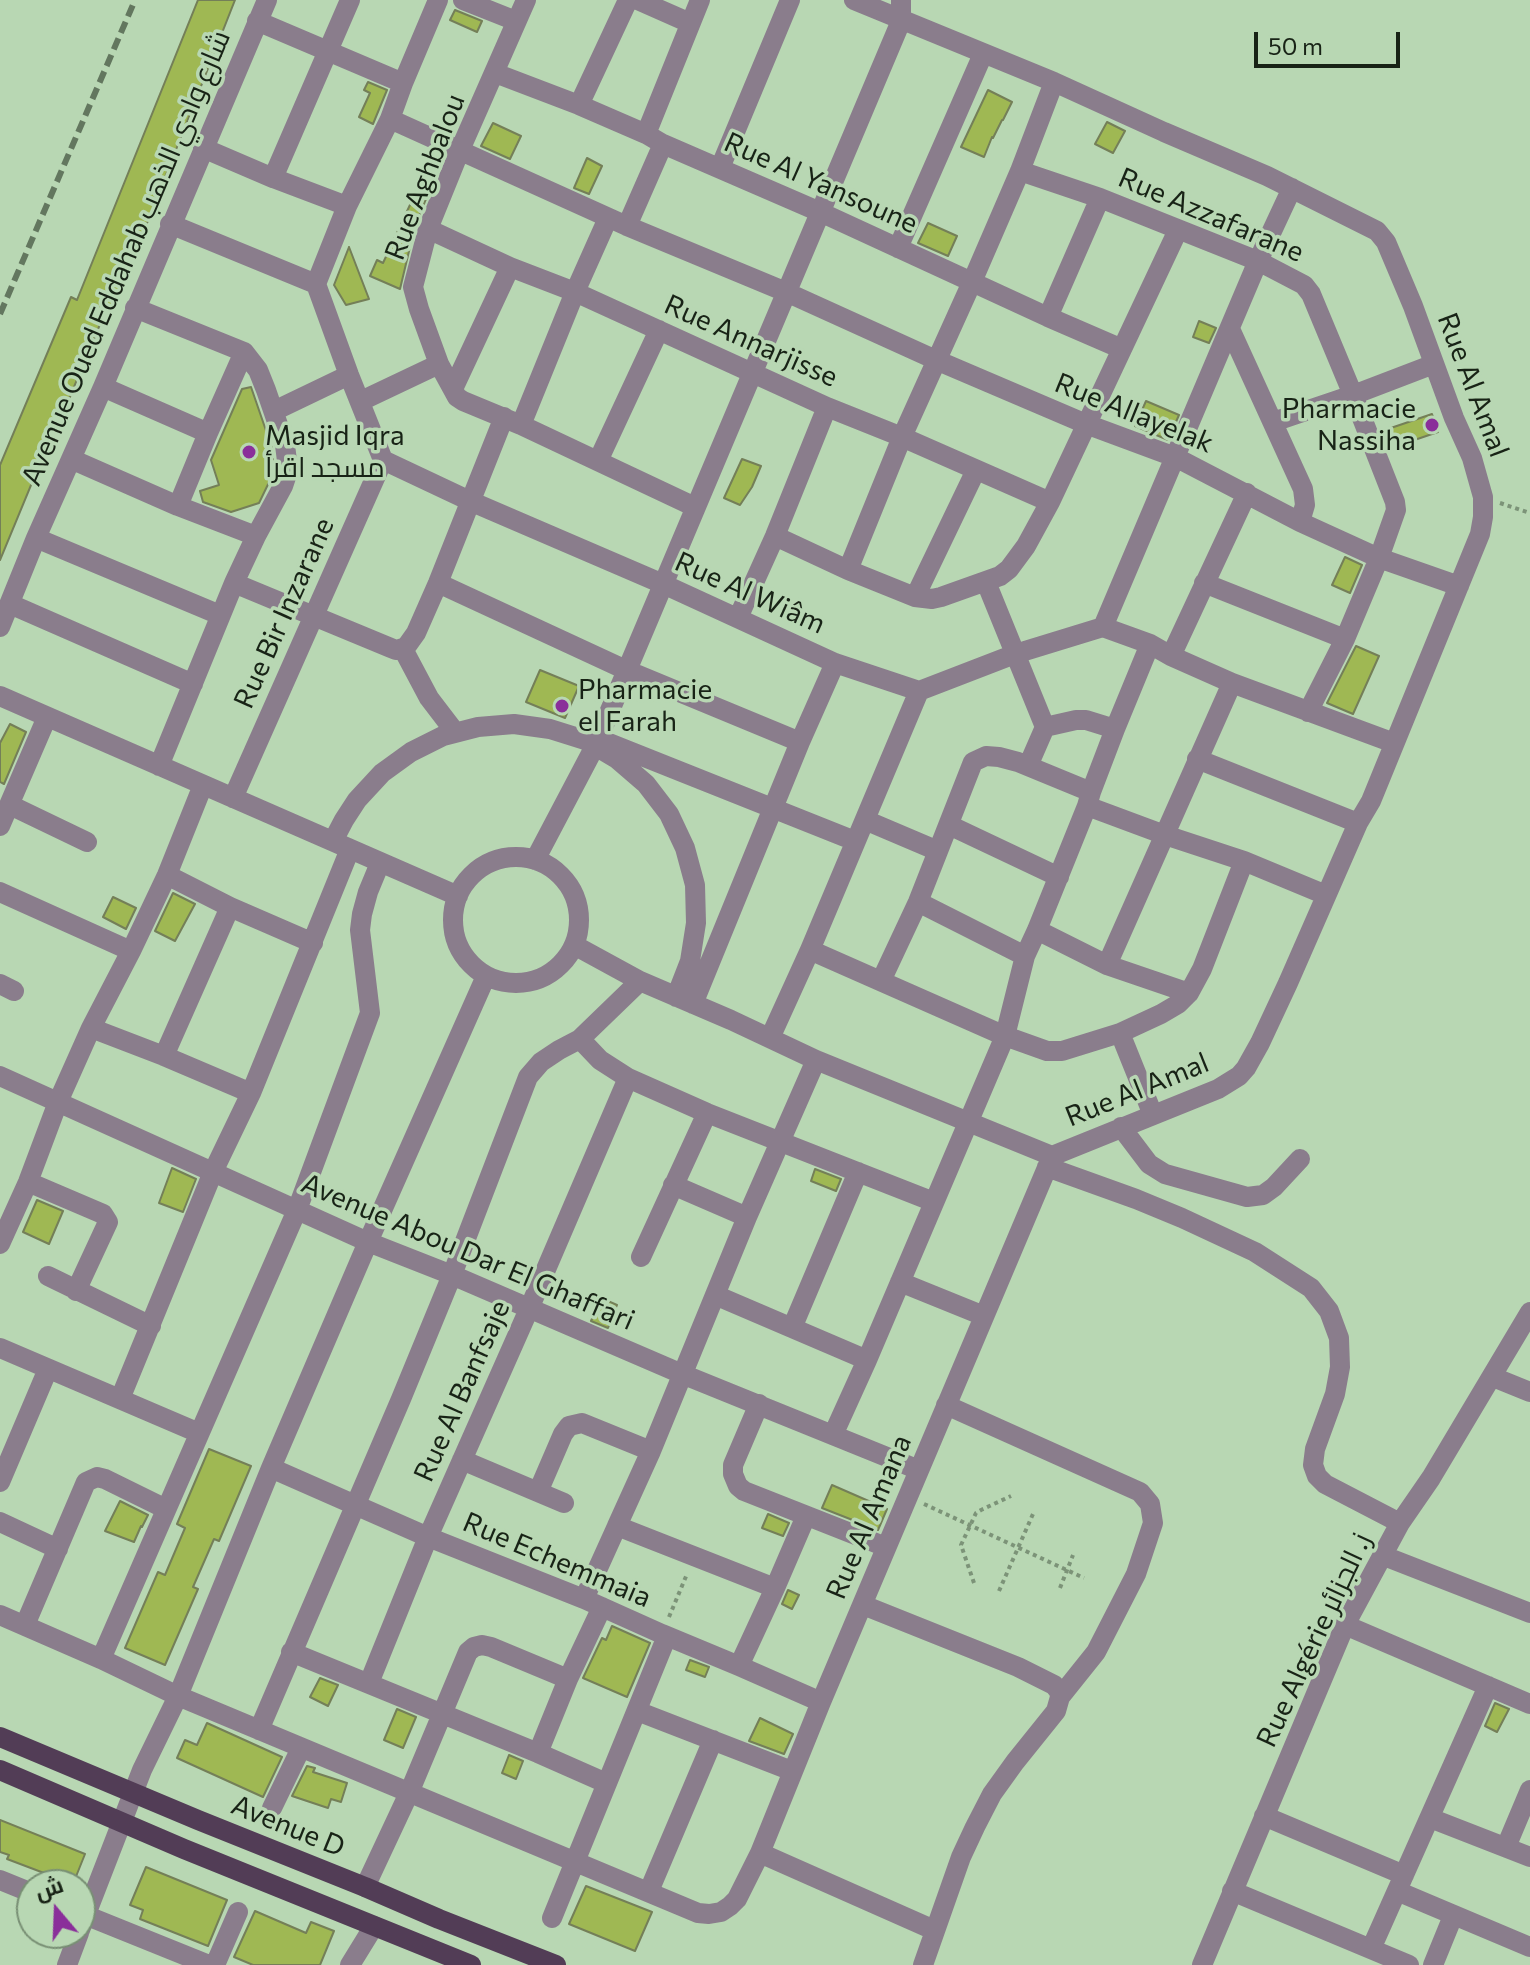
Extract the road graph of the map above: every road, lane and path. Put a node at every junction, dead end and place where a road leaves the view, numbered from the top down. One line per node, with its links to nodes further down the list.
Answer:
1 (267, 0): 12 (street, Avenue Oued Eddahab شارع وادي الذهب)
2 (350, 0): 15 (street)
3 (438, 0): 19 (street)
4 (463, 0): 13 (street)
5 (526, 0): 13 (street, Rue Aghbalou)
6 (628, 0): 20 (street)
7 (638, 0): 14 (street)
8 (700, 0): 14 (street)
9 (790, 0): 25 (street)
10 (854, 0): 11 (street, Rue Al Amal)
11 (901, 10): 16 (street, Rue Al Amal); 31 (street)
12 (257, 21): 15 (street); 23 (street, Avenue Oued Eddahab شارع وادي الذهب)
13 (516, 21): 17 (street, Rue Aghbalou)
14 (690, 23): 22 (street)
15 (327, 51): 19 (street); 27 (street)
16 (983, 54): 18 (street, Rue Al Amal); 36 (street)
17 (495, 73): 20 (street, Rue Al Yansoune); 24 (street, Rue Aghbalou)
18 (1054, 82): 26 (street); 28 (street, Rue Al Amal)
19 (403, 83): 21 (street)
20 (579, 105): 22 (street, Rue Al Yansoune)
21 (390, 119): 24 (street, Rue Allayelak); 30 (street)
22 (655, 139): 25 (street, Rue Al Yansoune); 32 (street)
23 (203, 148): 27 (street); 33 (street, Avenue Oued Eddahab شارع وادي الذهب)
24 (460, 150): 32 (street, Rue Allayelak); 34 (street, Rue Aghbalou)
25 (720, 168): 31 (street, Rue Al Yansoune)
26 (1020, 171): 29 (street, Rue Azzafarane); 39 (street)
27 (273, 178): 30 (street)
28 (1292, 188): 37 (street); 51 (street, Rue Al Amal)
29 (1100, 198): 35 (street, Rue Azzafarane); 44 (street)
30 (347, 206): 40 (street)
31 (820, 212): 36 (street, Rue Al Yansoune); 42 (street)
32 (618, 222): 41 (street); 42 (street, Rue Allayelak)
33 (170, 224): 40 (street); 43 (street, Avenue Oued Eddahab شارع وادي الذهب)
34 (428, 229): 38 (street, Rue Annarjisse); 50 (street, Rue Aghbalou)
35 (1178, 230): 37 (street, Rue Azzafarane); 47 (street)
36 (898, 248): 39 (street, Rue Al Yansoune)
37 (1258, 261): 45 (street); 56 (street, Rue Azzafarane)
38 (510, 267): 41 (street, Rue Annarjisse); 55 (street)
39 (972, 282): 44 (street, Rue Al Yansoune); 49 (street)
40 (316, 284): 53 (street)
41 (575, 292): 46 (street, Rue Annarjisse); 60 (street)
42 (786, 292): 49 (street, Rue Allayelak); 52 (street)
43 (135, 308): 48 (street); 54 (street, Avenue Oued Eddahab شارع وادي الذهب)
44 (1048, 317): 47 (street, Rue Al Yansoune)
45 (1230, 329): 61 (street); 65 (street)
46 (659, 330): 52 (street, Rue Annarjisse); 68 (street)
47 (1122, 349): 62 (street)
48 (244, 352): 59 (street); 63 (street)
49 (936, 360): 62 (street, Rue Allayelak); 64 (street)
50 (439, 364): 55 (street, Rue Aghbalou); 57 (street)
51 (1434, 364): 56 (street); 71 (street, Rue Al Amal)
52 (752, 372): 58 (street, Rue Annarjisse); 75 (street)
53 (349, 375): 57 (street); 59 (street)
54 (103, 387): 63 (street); 66 (street, Avenue Oued Eddahab شارع وادي الذهب)
55 (453, 389): 60 (street, Rue Aghbalou)
56 (1353, 395): 61 (street); 81 (street, Rue Azzafarane)
57 (361, 401): 67 (street)
58 (827, 407): 64 (street, Rue Annarjisse); 79 (street)
59 (274, 411): 78 (street)
60 (512, 421): 68 (street, Rue Aghbalou); 72 (street)
61 (1273, 422): 77 (street)
62 (1086, 424): 65 (street, Rue Allayelak); 73 (street)
63 (208, 433): 74 (street)
64 (902, 437): 69 (street, Rue Annarjisse); 82 (street)
65 (1175, 457): 70 (street, Rue Allayelak); 95 (street)
66 (71, 459): 74 (street); 80 (street, Avenue Oued Eddahab شارع وادي الذهب)
67 (383, 460): 72 (street, Rue Al Wiâm); 92 (street, Rue Bir Inzarane)
68 (598, 461): 75 (street, Rue Aghbalou)
69 (976, 470): 73 (street, Rue Annarjisse); 89 (street)
70 (1247, 493): 77 (street, Rue Allayelak); 86 (street)
71 (1483, 497): 76 (path); 88 (street, Rue Al Amal)
72 (470, 501): 85 (street); 87 (street, Rue Al Wiâm)
73 (1050, 502): 83 (street)
74 (178, 506): 78 (street)
75 (695, 507): 87 (street)
76 (1530, 513)
77 (1300, 522): 81 (street, Rue Allayelak)
78 (256, 536): 84 (street)
79 (775, 536): 82 (street); 93 (street)
80 (36, 538): 90 (street, Avenue Oued Eddahab شارع وادي الذهب); 91 (street)
81 (1379, 558): 88 (street, Rue Allayelak); 96 (street, Rue Azzafarane)
82 (848, 570): 89 (street)
83 (986, 582): 89 (street); 99 (street)
84 (234, 583): 91 (street); 92 (street)
85 (438, 583): 98 (street); 102 (street)
86 (1204, 583): 96 (street); 100 (street)
87 (663, 584): 93 (street, Rue Al Wiâm); 102 (street)
88 (1459, 586): 114 (street, Rue Al Amal)
89 (915, 597)
90 (10, 604): 94 (street, Avenue Oued Eddahab شارع وادي الذهب); 104 (street)
91 (220, 615): 104 (street)
92 (313, 616): 98 (street); 119 (street, Rue Bir Inzarane)
93 (738, 618): 101 (street, Rue Al Wiâm)
94 (0, 627)
95 (1103, 627): 97 (street); 99 (street)
96 (1345, 639): 107 (street, Rue Azzafarane)
97 (1150, 644): 100 (street); 110 (street)
98 (403, 649): 111 (street)
99 (1015, 654): 105 (street); 109 (street)
100 (1171, 656): 103 (street)
101 (835, 663): 105 (street, Rue Al Wiâm); 113 (street)
102 (626, 670): 112 (street); 113 (street)
103 (1232, 683): 107 (street); 115 (street)
104 (193, 684): 116 (street)
105 (919, 691): 123 (street)
106 (0, 696): 108 (street)
107 (1308, 712): 114 (street)
108 (47, 717): 116 (street); 121 (street)
109 (1045, 727): 110 (street); 117 (street)
110 (1115, 729): 120 (street)
111 (455, 732): 112 (street); 130 (street)
112 (596, 742): 122 (street); 132 (street); 153 (street)
113 (800, 742): 122 (street)
114 (1394, 743): 124 (street, Rue Al Amal)
115 (1197, 759): 124 (street); 127 (street)
116 (159, 766): 118 (street)
117 (1028, 766): 120 (street); 125 (street)
118 (203, 785): 119 (street); 135 (street)
119 (233, 798): 130 (street)
120 (1089, 799): 127 (street); 136 (street)
121 (10, 805): 126 (street); 129 (street)
122 (773, 809): 128 (street); 153 (street)
123 (865, 820): 128 (street); 131 (street)
124 (1358, 823): 138 (street, Rue Al Amal)
125 (949, 825): 131 (street); 136 (street)
126 (0, 826)
127 (1165, 835): 133 (street); 148 (street)
128 (855, 841): 145 (street)
129 (87, 842)
130 (342, 845): 134 (street); 143 (street)
131 (938, 851): 140 (street)
132 (535, 860): 139 (street); 144 (street)
133 (1244, 861): 138 (street); 152 (street)
134 (380, 863): 139 (street); 179 (street)
135 (167, 875): 141 (street); 146 (street)
136 (1059, 877): 142 (street)
137 (0, 892): 146 (street)
138 (1326, 895): 166 (street, Rue Al Amal)
139 (458, 896): 149 (street)
140 (918, 902): 147 (street); 151 (street)
141 (230, 907): 143 (street); 159 (street)
142 (1037, 930): 147 (street); 148 (street)
143 (313, 943): 163 (street)
144 (574, 945): 149 (street); 150 (street)
145 (810, 950): 151 (street); 157 (street)
146 (131, 951): 154 (street)
147 (1025, 956): 156 (street)
148 (1107, 965): 152 (street)
149 (486, 976): 181 (street)
150 (640, 981): 153 (street); 158 (street)
151 (881, 981): 156 (street)
152 (1189, 993): 155 (street)
153 (685, 1000): 157 (street)
154 (91, 1028): 159 (street); 164 (street)
155 (1120, 1033): 156 (street); 166 (street)
156 (1005, 1036): 167 (street)
157 (770, 1038): 160 (street)
158 (580, 1039): 162 (street); 184 (street)
159 (164, 1056): 163 (street)
160 (816, 1060): 167 (street); 169 (street)
161 (0, 1076): 164 (street, Avenue Abou Dar El Ghaffari)
162 (628, 1078): 165 (street); 189 (street, Rue Al Banfsaje)
163 (251, 1093): 173 (street)
164 (58, 1102): 173 (street, Avenue Abou Dar El Ghaffari); 175 (street)
165 (707, 1113): 169 (street); 176 (street)
166 (1153, 1115): 168 (street, Rue Al Amal)
167 (968, 1122): 171 (street); 178 (street)
168 (1121, 1127): 171 (street, Rue Al Amal); 172 (street)
169 (780, 1142): 174 (street); 180 (street)
170 (1300, 1159): 172 (street)
171 (1049, 1161): 177 (street); 191 (street, Rue Al Amana)
172 (1149, 1164): 177 (street)
173 (213, 1172): 179 (street, Avenue Abou Dar El Ghaffari); 192 (street)
174 (858, 1172): 178 (street); 193 (street)
175 (28, 1182): 182 (street); 187 (street)
176 (673, 1185): 180 (street); 183 (street)
177 (1136, 1199): 219 (street)
178 (934, 1202): 186 (street)
179 (297, 1210): 181 (street, Avenue Abou Dar El Ghaffari); 203 (street)
180 (747, 1217): 188 (street)
181 (368, 1242): 184 (street, Avenue Abou Dar El Ghaffari); 207 (street)
182 (0, 1244)
183 (641, 1257)
184 (452, 1275): 189 (street, Avenue Abou Dar El Ghaffari); 214 (street)
185 (48, 1276): 187 (street)
186 (900, 1282): 191 (street); 195 (street)
187 (76, 1291): 192 (street)
188 (715, 1295): 193 (street); 197 (street)
189 (529, 1309): 197 (street, Avenue Abou Dar El Ghaffari); 206 (street, Rue Al Banfsaje)
190 (1530, 1312): 198 (street, Rue Algérie ز. الجزائر)
191 (984, 1316): 202 (street, Rue Al Amana)
192 (151, 1326): 200 (street)
193 (792, 1328): 195 (street)
194 (0, 1348): 196 (street)
195 (867, 1360): 204 (street)
196 (48, 1369): 200 (street); 209 (street)
197 (682, 1374): 201 (street, Avenue Abou Dar El Ghaffari); 205 (street)
198 (1493, 1377): 199 (street); 219 (street, Rue Algérie ز. الجزائر)
199 (1530, 1392)
200 (120, 1399): 203 (street)
201 (759, 1404): 204 (street, Avenue Abou Dar El Ghaffari); 217 (street)
202 (946, 1405): 208 (street, Rue Al Amana); 249 (street)
203 (199, 1433): 215 (street)
204 (833, 1435): 208 (street, Avenue Abou Dar El Ghaffari)
205 (651, 1451): 210 (street); 221 (street)
206 (462, 1460): 210 (street); 222 (street, Rue Al Banfsaje)
207 (271, 1468): 214 (street, Rue Echemmaia); 248 (street)
208 (919, 1470): 211 (street, Rue Al Amana)
209 (0, 1482)
210 (538, 1492): 213 (street)
211 (908, 1496): 220 (path); 223 (street, Rue Al Amana)
212 (1011, 1496): 220 (path)
213 (564, 1503)
214 (354, 1506): 222 (street, Rue Echemmaia); 242 (street)
215 (166, 1509): 225 (street); 243 (street)
216 (1033, 1514): 224 (path)
217 (806, 1516): 223 (street); 232 (street)
218 (0, 1522): 225 (street)
219 (1400, 1523): 227 (street, Rue Algérie ز. الجزائر)
220 (970, 1525): 224 (path); 231 (path)
221 (617, 1526): 228 (street); 235 (street)
222 (428, 1537): 235 (street, Rue Echemmaia); 246 (street, Rue Al Banfsaje)
223 (886, 1547): 236 (street, Rue Al Amana)
224 (1019, 1548): 229 (path); 234 (path)
225 (58, 1549): 239 (street)
226 (1073, 1555): 229 (path)
227 (1384, 1556): 237 (street); 240 (street, Rue Algérie ز. الجزائر)
228 (695, 1557): 232 (street); 241 (path)
229 (1067, 1571): 230 (path); 233 (path)
230 (1084, 1578)
231 (974, 1583)
232 (775, 1588): 244 (street)
233 (1060, 1588)
234 (999, 1591)
235 (593, 1603): 241 (street, Rue Echemmaia); 245 (street)
236 (863, 1605): 249 (street); 250 (street, Rue Al Amana)
237 (1530, 1613)
238 (0, 1615): 239 (street)
239 (25, 1625): 243 (street)
240 (1345, 1625): 247 (street); 266 (street, Rue Algérie ز. الجزائر)
241 (664, 1635): 244 (street, Rue Echemmaia); 252 (street)
242 (291, 1652): 246 (street); 254 (street)
243 (101, 1659): 248 (street)
244 (739, 1666): 250 (street, Rue Echemmaia)
245 (568, 1679): 253 (street); 258 (street)
246 (369, 1683): 253 (street)
247 (1488, 1686): 251 (street); 267 (street)
248 (178, 1696): 254 (street); 264 (street)
249 (1060, 1697): 283 (street)
250 (821, 1702): 260 (street, Rue Al Amana)
251 (1530, 1704)
252 (637, 1711): 256 (street); 261 (street)
253 (442, 1714): 258 (street); 263 (street)
254 (259, 1730): 257 (street)
255 (0, 1737): 264 (main road, Avenue D)
256 (713, 1740): 260 (street); 276 (street)
257 (301, 1748): 263 (street); 265 (street)
258 (538, 1753): 261 (street)
259 (0, 1770): 268 (main road)
260 (792, 1771): 270 (street, Rue Al Amana)
261 (606, 1783): 272 (street)
262 (1530, 1790): 269 (street)
263 (409, 1793): 272 (street); 275 (street)
264 (134, 1794): 268 (street); 275 (main road, Avenue D)
265 (272, 1808)
266 (1264, 1816): 273 (street); 277 (street, Rue Algérie ز. الجزائر)
267 (1430, 1818): 269 (street); 273 (street)
268 (122, 1823): 274 (street); 281 (main road)
269 (1506, 1847): 271 (street)
270 (760, 1853): 276 (street, Rue Al Amana); 283 (street)
271 (1530, 1857)
272 (574, 1861): 276 (street); 280 (street)
273 (1400, 1883): 279 (street); 284 (street)
274 (96, 1886)
275 (365, 1887): 289 (main road, Avenue D)
276 (649, 1891)
277 (1232, 1891): 284 (street); 291 (street, Rue Algérie ز. الجزائر)
278 (238, 1912): 286 (street)
279 (1453, 1916): 285 (street); 293 (street)
280 (552, 1918)
281 (374, 1926): 287 (street); 288 (main road)
282 (96, 1928): 286 (street)
283 (934, 1930): 290 (street)
284 (1371, 1949): 292 (street)
285 (1527, 1953)
286 (212, 1965)
287 (350, 1965)
288 (471, 1965)
289 (556, 1965)
290 (923, 1965)
291 (1202, 1965)
292 (1409, 1965)
293 (1433, 1965)

